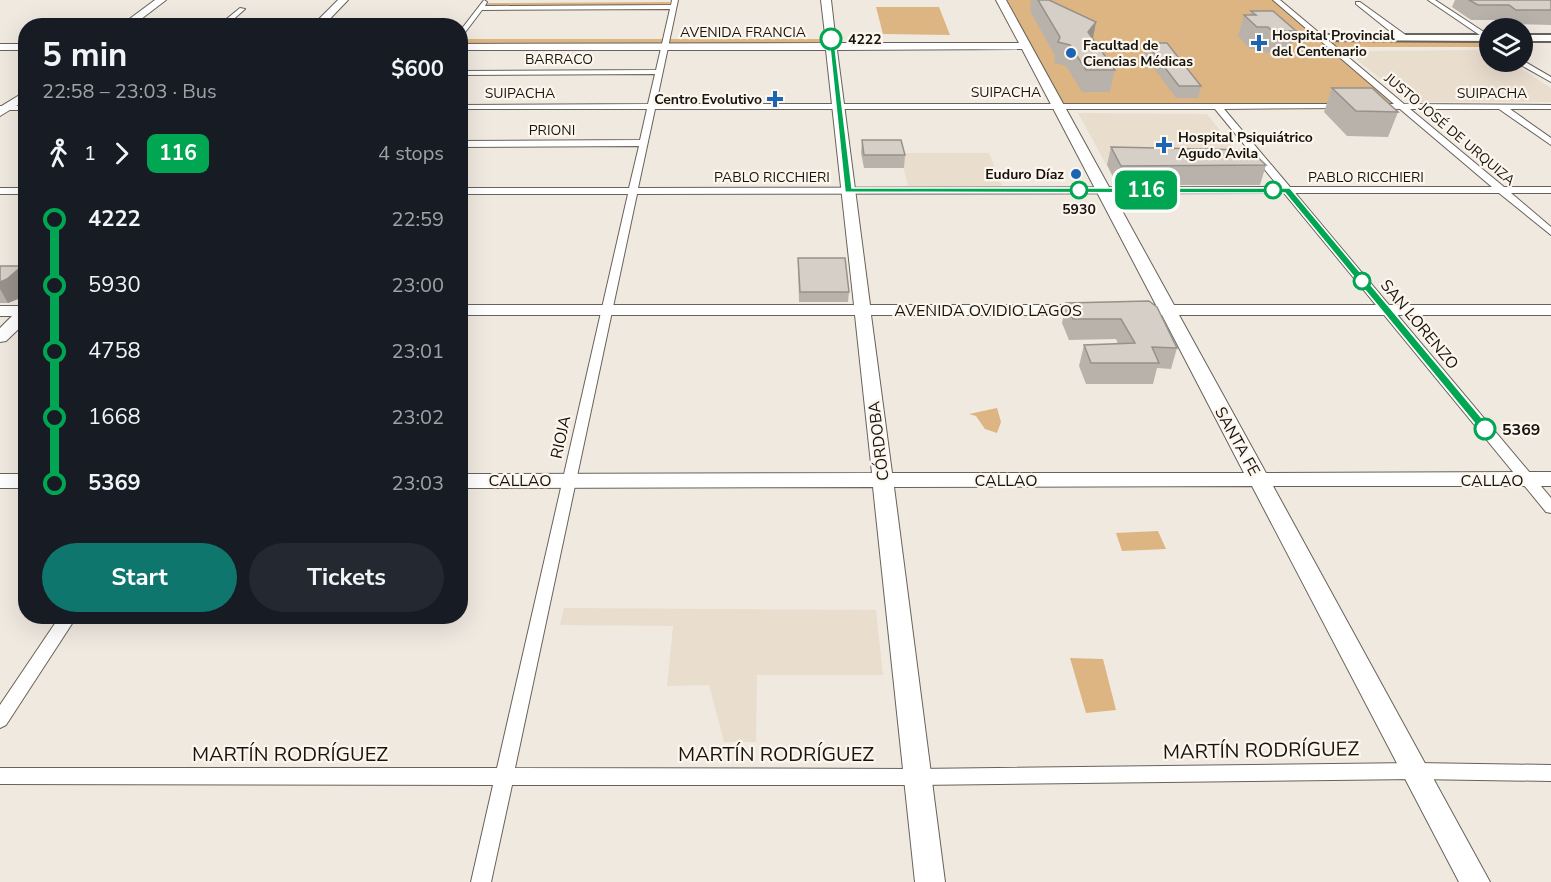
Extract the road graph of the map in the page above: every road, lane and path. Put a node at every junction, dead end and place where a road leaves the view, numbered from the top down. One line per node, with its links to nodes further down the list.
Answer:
1 (161, 0): 12 (main road)
2 (343, 0): 14 (main road)
3 (485, 0): 10 (street)
4 (826, 0): 26 (main road, CÓRDOBA)
5 (1001, 0): 27 (main road, SANTA FE)
6 (1276, 0): 18 (street, JUSTO JOSÉ DE URQUIZA)
7 (1431, 0): 16 (street)
8 (1358, 3): 19 (street)
9 (675, 4): 10 (street); 28 (street, RIOJA)
10 (480, 8): 15 (street)
11 (242, 9): 13 (street)
12 (135, 18)
13 (231, 18)
14 (325, 18)
15 (468, 26)
16 (1479, 34)
17 (468, 38): 28 (main road, AVENIDA FRANCIA)
18 (1322, 38): 19 (street); 32 (street, JUSTO JOSÉ DE URQUIZA)
19 (1404, 38): 24 (street)
20 (1533, 38): 21 (street)
21 (1551, 38)
22 (0, 39): 23 (main road)
23 (18, 39)
24 (1479, 41)
25 (1479, 41): 32 (street)
26 (831, 42): 27 (main road, AVENIDA FRANCIA); 28 (main road, AVENIDA FRANCIA); 40 (main road, CÓRDOBA)
27 (1023, 42): 42 (main road, SANTA FE)
28 (665, 43): 31 (main road, AVENIDA FRANCIA); 36 (street, RIOJA)
29 (0, 47): 30 (main road)
30 (18, 47)
31 (468, 47)
32 (1332, 47): 46 (street, JUSTO JOSÉ DE URQUIZA)
33 (1533, 47): 34 (street)
34 (1551, 47)
35 (1533, 69): 38 (street)
36 (658, 72): 37 (street, BARRACO); 41 (street, RIOJA)
37 (468, 73)
38 (1551, 80)
39 (18, 99): 51 (main road)
40 (838, 105): 41 (street, SUIPACHA); 42 (street, SUIPACHA); 57 (main road, CÓRDOBA)
41 (651, 106): 47 (street, SUIPACHA); 53 (street, RIOJA)
42 (1056, 106): 43 (street, SUIPACHA); 58 (main road, SANTA FE)
43 (1217, 106): 44 (street, SUIPACHA); 59 (street, SAN LORENZO)
44 (1356, 106)
45 (1368, 106): 46 (street, SUIPACHA)
46 (1403, 106): 48 (street, SUIPACHA); 60 (street, JUSTO JOSÉ DE URQUIZA)
47 (468, 107)
48 (1501, 107): 49 (street, SUIPACHA); 52 (street)
49 (1551, 107)
50 (18, 108): 51 (street)
51 (2, 109)
52 (1551, 142)
53 (643, 143): 54 (street, PRIONI); 56 (street, RIOJA)
54 (468, 144)
55 (468, 190): 56 (street, PABLO RICCHIERI)
56 (633, 190): 57 (street, PABLO RICCHIERI); 66 (street, RIOJA)
57 (848, 190): 58 (street, PABLO RICCHIERI); 67 (main road, CÓRDOBA)
58 (1102, 190): 59 (street, PABLO RICCHIERI); 68 (main road, SANTA FE)
59 (1287, 190): 60 (street, PABLO RICCHIERI); 69 (street, SAN LORENZO)
60 (1502, 190): 61 (street, PABLO RICCHIERI); 64 (street, JUSTO JOSÉ DE URQUIZA)
61 (1551, 190)
62 (0, 191): 63 (street)
63 (18, 191)
64 (1551, 232)
65 (468, 310): 66 (main road, AVENIDA OVIDIO LAGOS)
66 (606, 310): 67 (main road, AVENIDA OVIDIO LAGOS); 77 (street, RIOJA)
67 (862, 310): 68 (main road, AVENIDA OVIDIO LAGOS); 78 (main road, CÓRDOBA)
68 (1167, 310): 69 (main road, AVENIDA OVIDIO LAGOS); 82 (main road, SANTA FE)
69 (1387, 310): 70 (main road, AVENIDA OVIDIO LAGOS); 75 (street, SAN LORENZO)
70 (1551, 310)
71 (0, 311): 72 (main road)
72 (18, 311)
73 (18, 319): 74 (main road)
74 (0, 337)
75 (1527, 479): 76 (main road, CALLAO); 82 (main road, CALLAO); 83 (street, SAN LORENZO)
76 (1551, 479)
77 (569, 480): 78 (main road, CALLAO); 81 (main road, CALLAO); 89 (street, RIOJA)
78 (882, 480): 82 (main road, CALLAO); 90 (main road, CÓRDOBA)
79 (0, 481): 80 (main road)
80 (18, 481)
81 (468, 481)
82 (1260, 481): 86 (main road, SANTA FE)
83 (1551, 508)
84 (64, 624): 85 (street)
85 (0, 720)
86 (1415, 771): 87 (street, MARTÍN RODRÍGUEZ); 90 (street, MARTÍN RODRÍGUEZ); 93 (main road, SANTA FE)
87 (1551, 773)
88 (0, 776): 89 (street, MARTÍN RODRÍGUEZ)
89 (504, 777): 90 (street, MARTÍN RODRÍGUEZ); 91 (street, RIOJA)
90 (917, 777): 92 (main road, CÓRDOBA)
91 (481, 882)
92 (930, 882)
93 (1475, 882)

